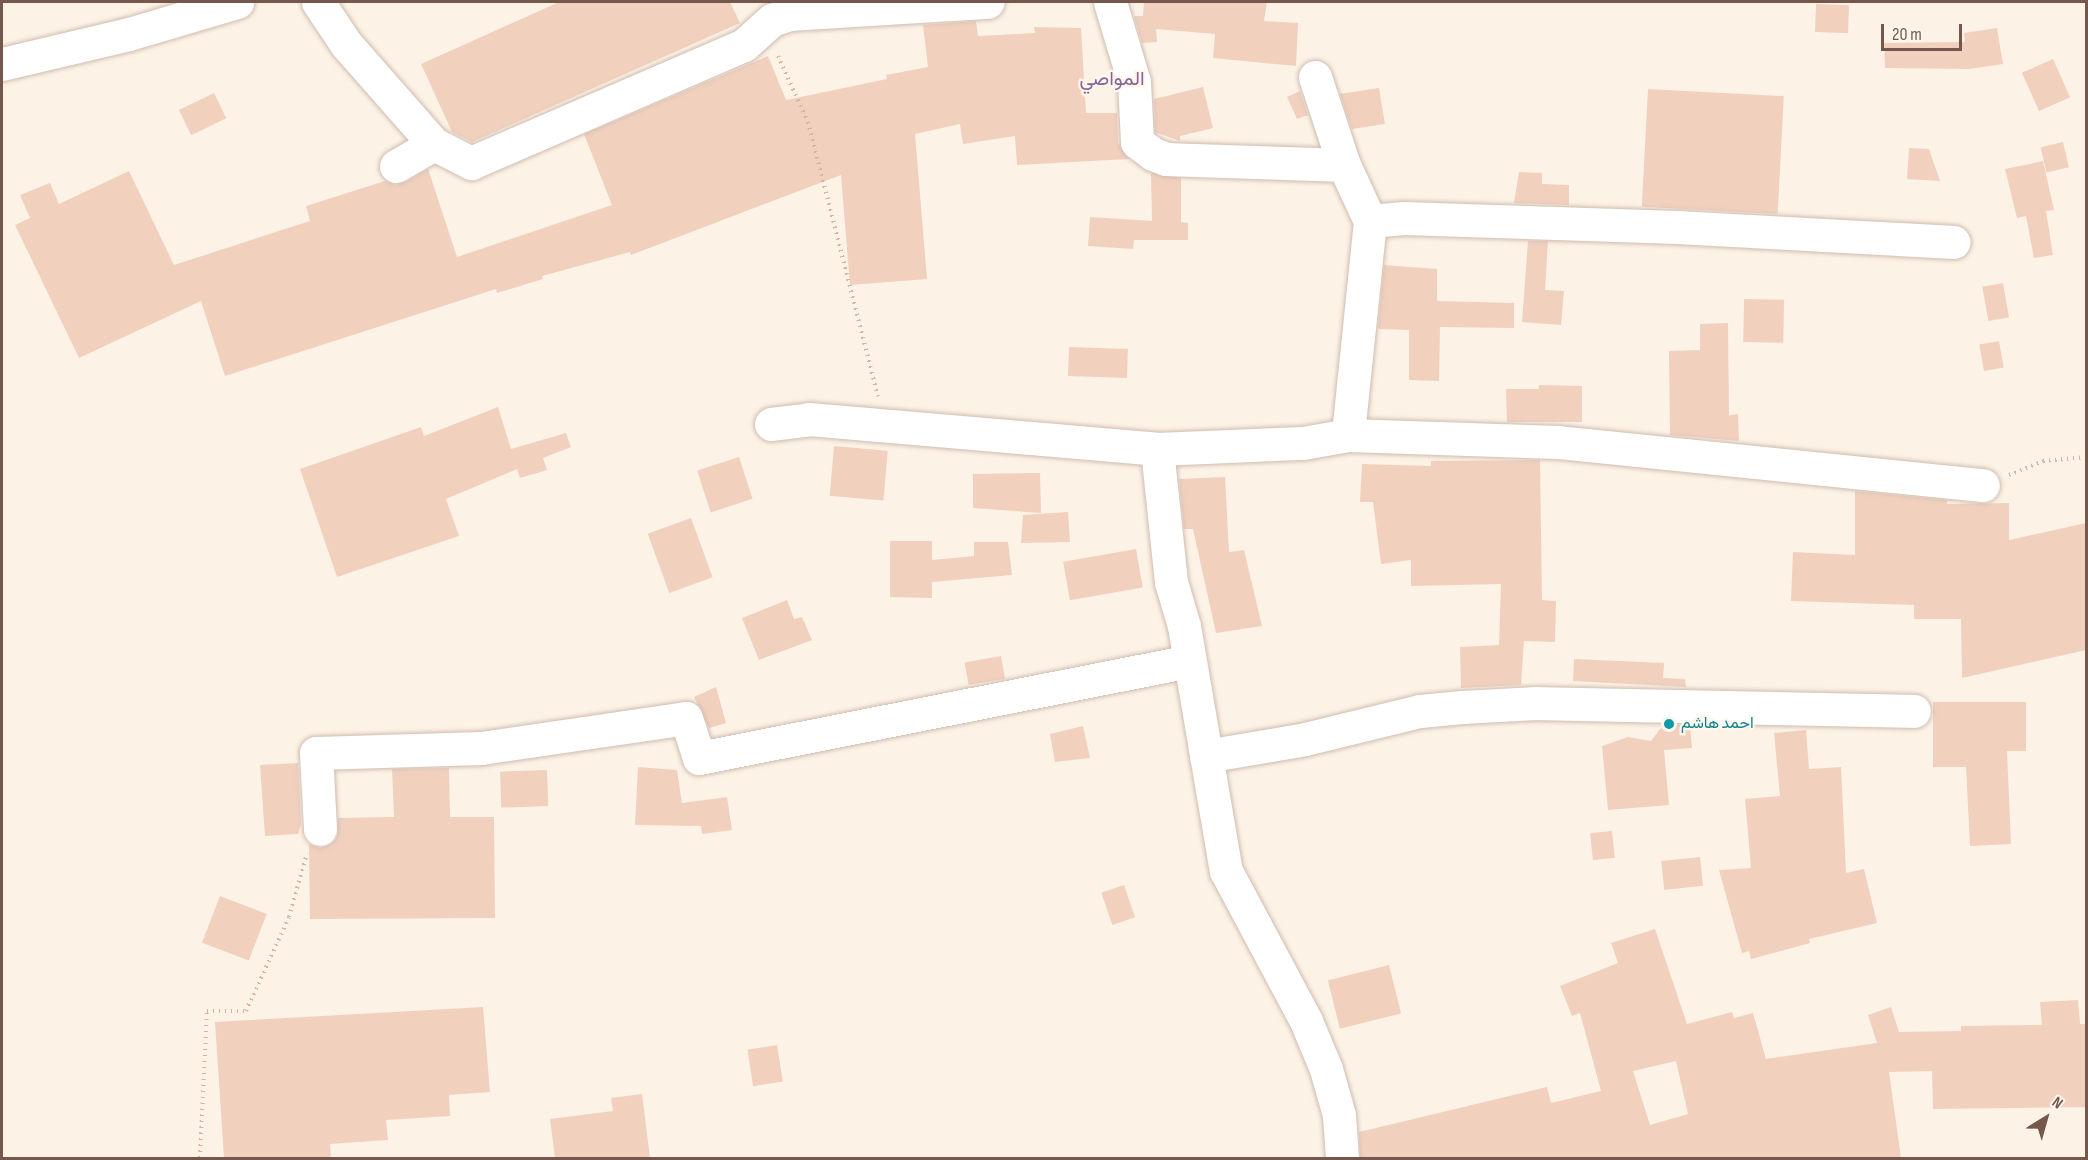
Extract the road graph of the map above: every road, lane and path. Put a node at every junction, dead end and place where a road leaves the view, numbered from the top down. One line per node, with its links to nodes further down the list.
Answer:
1 (237, 2): 6 (street)
2 (318, 2): 8 (street)
3 (988, 2): 5 (street)
4 (1110, 2): 9 (street)
5 (765, 28): 8 (street); 14 (path)
6 (2, 64)
7 (1315, 77): 9 (street)
8 (434, 144): 10 (street)
9 (1344, 165): 11 (street)
10 (396, 166)
11 (1370, 220): 12 (street); 15 (street)
12 (1954, 242)
13 (771, 424): 14 (street)
14 (885, 429): 16 (street)
15 (1348, 435): 16 (street); 18 (street)
16 (1157, 450): 19 (street)
17 (2086, 457): 18 (path)
18 (1983, 485)
19 (1190, 661): 21 (street); 22 (street)
20 (1914, 711): 21 (street)
21 (1206, 756): 24 (street)
22 (320, 829): 23 (path)
23 (200, 1158)
24 (1342, 1158)

